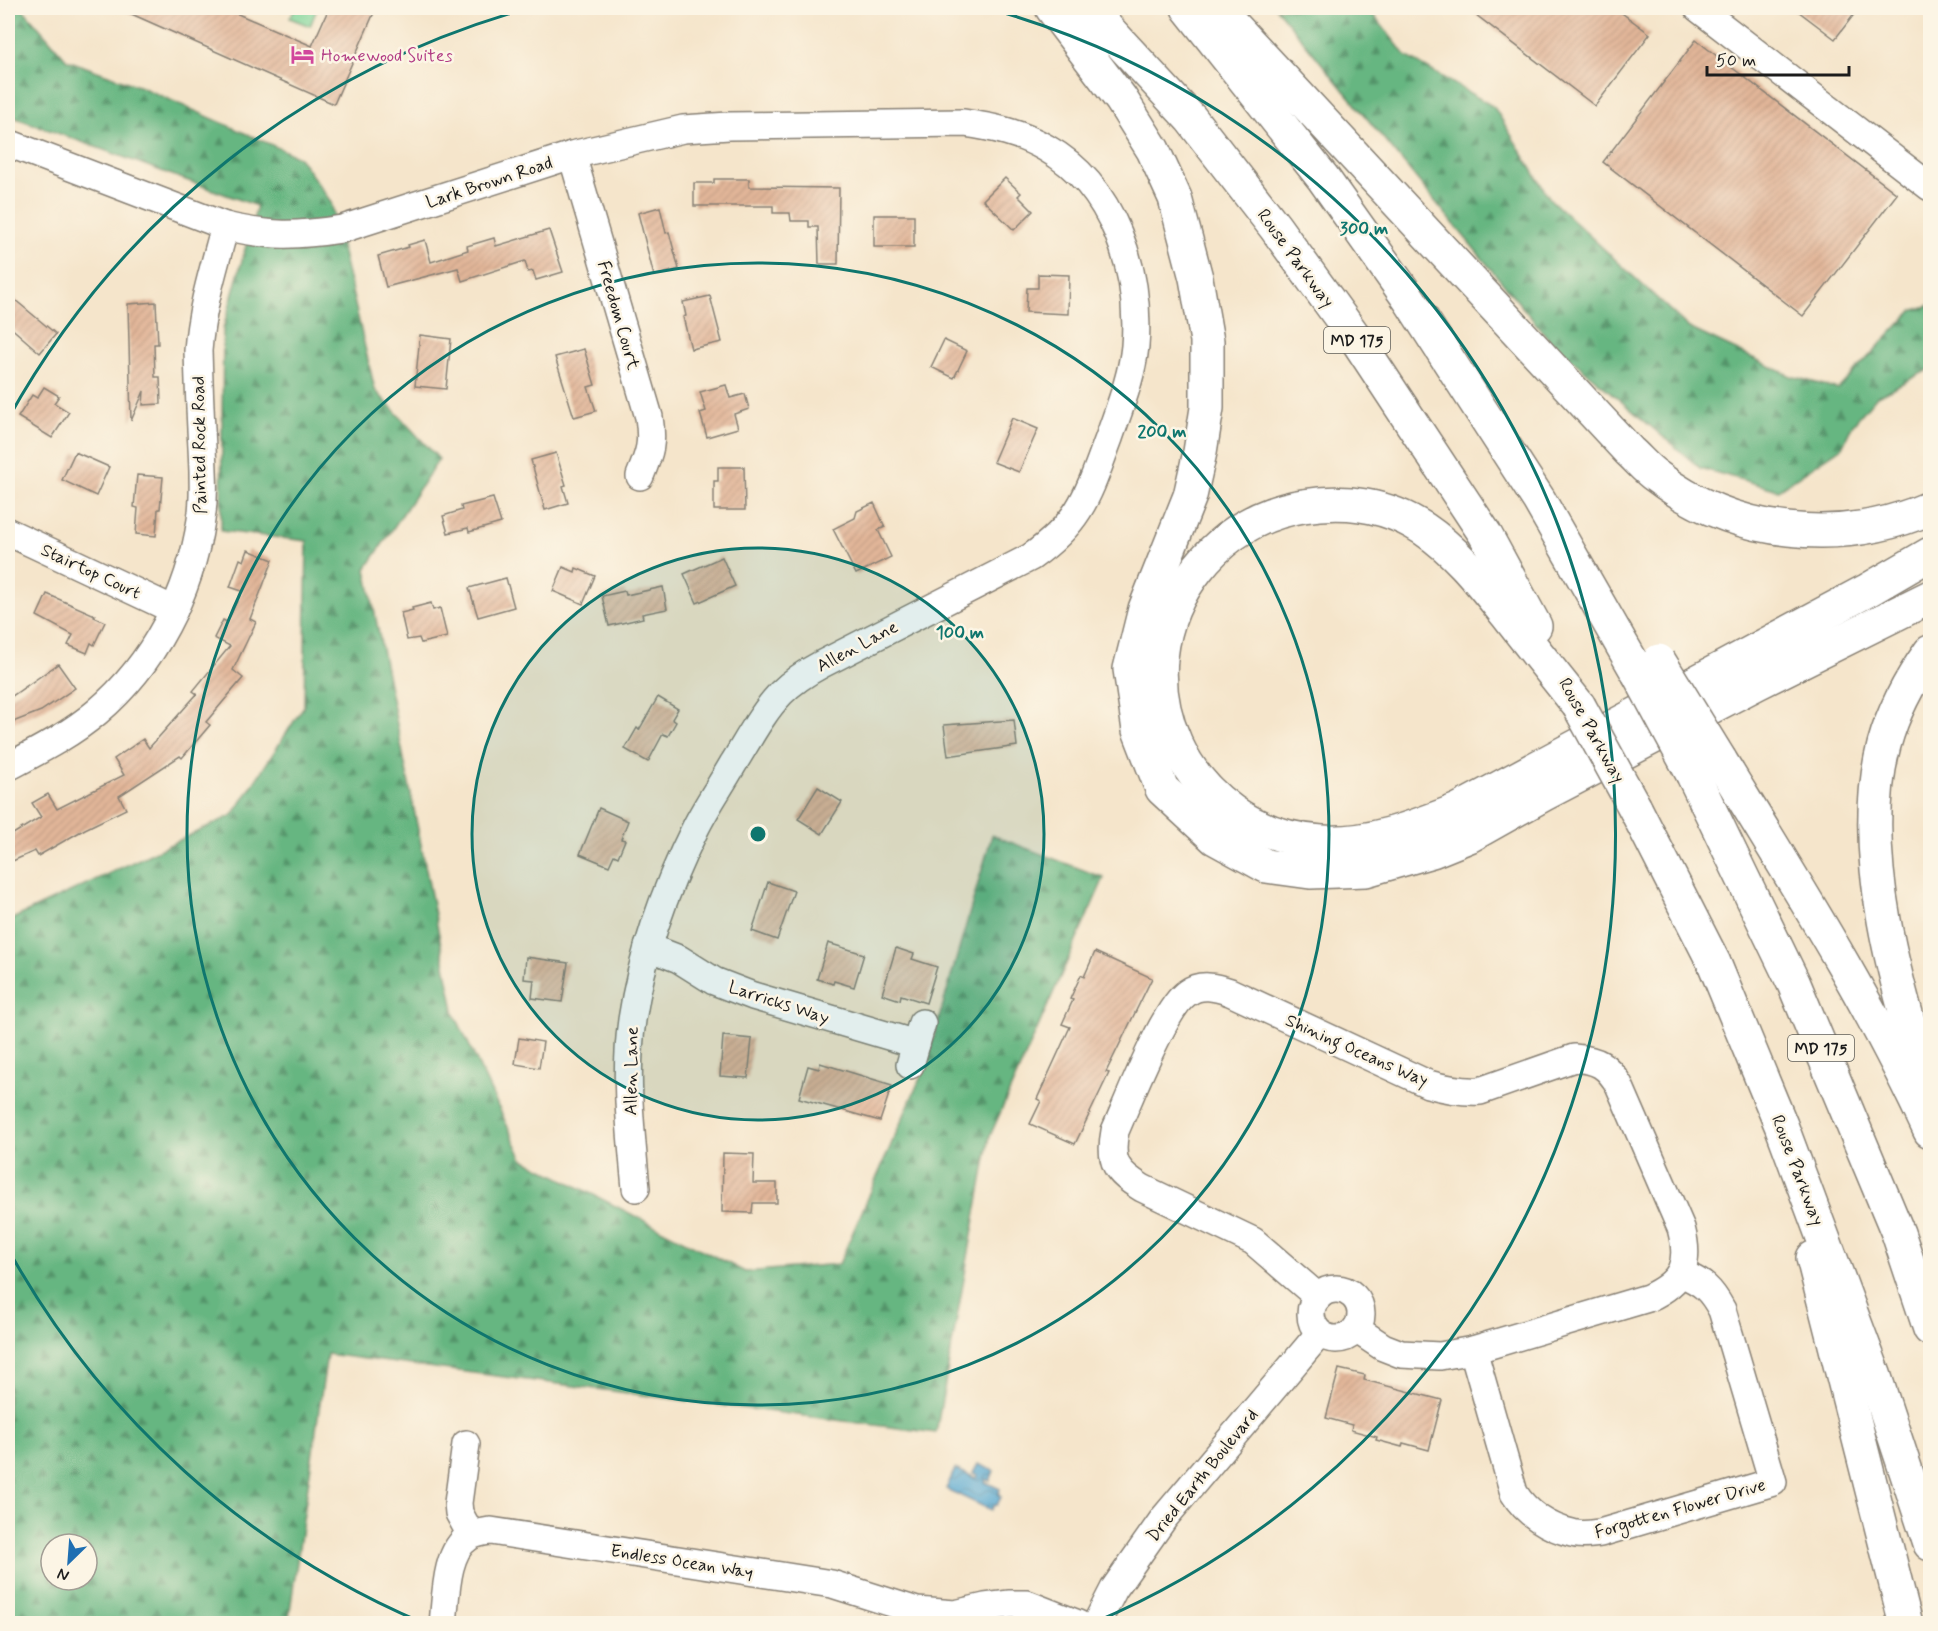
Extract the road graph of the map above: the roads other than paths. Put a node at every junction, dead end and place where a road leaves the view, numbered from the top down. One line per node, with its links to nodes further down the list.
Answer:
1 (1052, 8): 15 (main road)
2 (1088, 8): 18 (main road, Rouse Parkway / MD 175)
3 (1188, 8): 20 (main road, MD 175, bridge)
4 (1217, 8): 12 (main road)
5 (1698, 8): 9 (street)
6 (986, 126): 8 (street, Lark Brown Road); 21 (street, Allen Lane)
7 (8, 143): 10 (street, Lark Brown Road)
8 (572, 155): 10 (street, Lark Brown Road); 11 (street, Freedom Court)
9 (1930, 187)
10 (225, 226): 16 (street, Painted Rock Road)
11 (640, 476)
12 (1930, 508)
13 (8, 532): 16 (street, Stairtop Court)
14 (1930, 554): 18 (main road)
15 (1930, 597)
16 (174, 610): 19 (street, Painted Rock Road)
17 (1930, 652): 23 (main road)
18 (1579, 706): 24 (main road, Rouse Parkway / MD 175, bridge)
19 (8, 767)
20 (1707, 767): 25 (main road); 30 (main road, MD 175)
21 (648, 947): 22 (street, Larricks Way); 26 (street, Allen Lane)
22 (916, 1044)
23 (1930, 1093)
24 (1781, 1125): 35 (main road, Rouse Parkway / MD 175); 40 (main road)
25 (1930, 1131)
26 (636, 1188)
27 (1682, 1273): 28 (street, Shining Oceans Way); 32 (street); 32 (street, Forgotten Flower Drive)
28 (1318, 1297): 29 (street); 31 (street)
29 (1356, 1329): 31 (street); 32 (street)
30 (1930, 1329)
31 (1319, 1334): 39 (street, Dried Earth Boulevard)
32 (1473, 1350)
33 (466, 1444): 34 (street)
34 (471, 1535): 36 (street, Endless Ocean Way); 37 (street)
35 (1930, 1544)
36 (987, 1615): 38 (street, Endless Ocean Way)
37 (443, 1623)
38 (1078, 1623)
39 (1096, 1623)
40 (1906, 1623)

